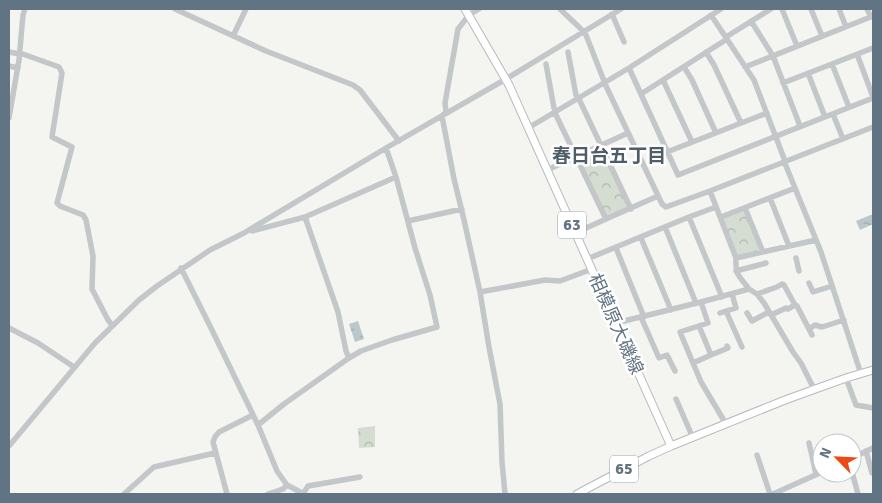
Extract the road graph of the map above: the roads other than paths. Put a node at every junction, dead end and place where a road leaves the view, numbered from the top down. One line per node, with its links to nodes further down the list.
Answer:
1 (25, 9): 29 (street)
2 (175, 9): 20 (street)
3 (246, 9): 20 (street)
4 (479, 9): 13 (street)
5 (560, 9): 19 (street)
6 (622, 9): 14 (street)
7 (721, 9): 15 (street)
8 (771, 9): 17 (street)
9 (782, 9): 24 (street)
10 (811, 9): 21 (street)
11 (839, 9): 18 (street)
12 (867, 9): 16 (street)
13 (467, 12): 40 (main road, 相模原大磯線 / 63); 52 (street)
14 (612, 14): 19 (street); 23 (street)
15 (711, 15): 22 (street); 38 (street)
16 (872, 17): 18 (street)
17 (751, 22): 22 (street); 31 (street)
18 (846, 27): 21 (street)
19 (583, 32): 40 (street); 42 (street)
20 (233, 36): 63 (street)
21 (822, 36): 24 (street)
22 (727, 38): 28 (street); 36 (street)
23 (624, 42)
24 (797, 46): 31 (street)
25 (873, 48): 30 (street)
26 (9, 52): 29 (street)
27 (568, 52): 45 (street)
28 (706, 52): 35 (street); 55 (street)
29 (20, 54): 37 (street); 117 (street)
30 (857, 54): 33 (street); 46 (street)
31 (772, 56): 36 (street); 43 (street)
32 (546, 64): 49 (street)
33 (832, 64): 39 (street); 48 (street)
34 (9, 66): 37 (street)
35 (684, 67): 41 (street); 60 (street)
36 (745, 67): 50 (street)
37 (18, 68): 47 (street)
38 (629, 68): 42 (street); 44 (street)
39 (808, 73): 43 (street); 53 (street)
40 (506, 79): 52 (street); 58 (main road, 相模原大磯線 / 63)
41 (663, 80): 44 (street); 64 (street)
42 (605, 83): 45 (street); 59 (street)
43 (783, 83): 56 (street)
44 (641, 94): 67 (street)
45 (577, 97): 49 (street); 65 (street)
46 (873, 97): 48 (street)
47 (10, 105): 54 (street)
48 (849, 107): 51 (street)
49 (554, 110): 58 (street); 68 (street)
50 (766, 113): 55 (street); 61 (street)
51 (833, 114): 53 (street); 62 (street)
52 (442, 116): 63 (street); 78 (street)
53 (825, 117): 56 (street)
54 (9, 118)
55 (741, 123): 60 (street)
56 (800, 126): 61 (street)
57 (873, 127): 62 (street)
58 (528, 128): 70 (main road, 相模原大磯線 / 63)
59 (628, 133): 65 (street); 74 (street)
60 (716, 133): 64 (street)
61 (776, 136): 67 (street); 69 (street)
62 (843, 139): 69 (street)
63 (399, 141): 66 (street)
64 (692, 142): 67 (street)
65 (601, 146): 68 (street); 79 (street)
66 (386, 148): 71 (street); 86 (street)
67 (667, 152)
68 (576, 157): 70 (street); 83 (street)
69 (785, 161): 72 (street); 73 (street)
70 (547, 170): 87 (main road, 相模原大磯線 / 63)
71 (396, 177): 80 (street); 84 (street)
72 (795, 188): 75 (street); 89 (street)
73 (710, 191): 74 (street); 76 (street)
74 (658, 196): 79 (street)
75 (770, 198): 77 (street); 90 (street)
76 (716, 206): 81 (street); 82 (street)
77 (746, 208): 82 (street); 92 (street)
78 (462, 209): 84 (street); 104 (street)
79 (631, 209): 83 (street)
80 (305, 217): 86 (street); 126 (street)
81 (689, 217): 85 (street); 107 (street)
82 (720, 217): 93 (street)
83 (606, 219): 87 (street)
84 (408, 222): 126 (street)
85 (665, 228): 88 (street); 108 (street)
86 (244, 233): 97 (street)
87 (576, 233): 95 (main road, 相模原大磯線 / 63)
88 (641, 238): 91 (street); 110 (street)
89 (816, 240): 90 (street); 102 (street)
90 (789, 246): 92 (street)
91 (616, 248): 95 (street); 113 (street)
92 (763, 252): 93 (street)
93 (736, 258): 99 (street)
94 (796, 258): 100 (street)
95 (587, 259): 98 (main road, 相模原大磯線 / 63)
96 (766, 263): 99 (street)
97 (181, 268): 117 (street); 136 (street)
98 (592, 269): 104 (street); 116 (main road, 相模原大磯線 / 63)
99 (736, 270): 103 (street)
100 (799, 271)
101 (809, 286): 102 (street)
102 (832, 286): 114 (street)
103 (750, 289): 105 (street); 106 (street)
104 (480, 292): 157 (street)
105 (732, 294): 107 (street); 123 (street)
106 (757, 294): 109 (street); 112 (street)
107 (722, 297): 108 (street)
108 (699, 303): 110 (street); 118 (street)
109 (795, 305): 112 (street); 121 (street)
110 (671, 310): 113 (street)
111 (747, 312): 115 (street)
112 (770, 313): 115 (street); 133 (street)
113 (643, 317): 116 (street); 130 (street)
114 (844, 320): 121 (street); 131 (street)
115 (752, 321): 120 (street)
116 (616, 323): 141 (main road, 相模原大磯線 / 63)
117 (112, 326): 128 (street)
118 (699, 326): 125 (street); 127 (street)
119 (9, 328): 128 (street)
120 (755, 328)
121 (809, 328): 122 (street)
122 (812, 335)
123 (741, 343)
124 (728, 348): 125 (street)
125 (711, 355): 127 (street)
126 (349, 358): 138 (street)
127 (694, 363): 137 (street)
128 (74, 367): 140 (street)
129 (873, 370): 131 (main road)
130 (675, 371)
131 (862, 374): 132 (main road)
132 (846, 378): 133 (main road); 135 (street)
133 (814, 389): 137 (main road)
134 (676, 399): 139 (street)
135 (873, 408)
136 (253, 415): 138 (street); 145 (street)
137 (726, 424): 139 (main road)
138 (258, 425): 152 (street)
139 (693, 438): 141 (main road)
140 (9, 446)
141 (671, 446): 158 (main road, 65)
142 (809, 447): 148 (street)
143 (873, 448): 144 (street)
144 (866, 451): 146 (street); 149 (street)
145 (215, 453): 153 (street); 154 (street)
146 (862, 453)
147 (757, 455): 159 (street)
148 (812, 455)
149 (872, 473)
150 (812, 476): 159 (street)
151 (360, 477): 156 (street)
152 (287, 485): 155 (street); 156 (street)
153 (124, 494)
154 (227, 494)
155 (268, 494)
156 (304, 494)
157 (505, 494)
158 (577, 494)
159 (772, 494)

